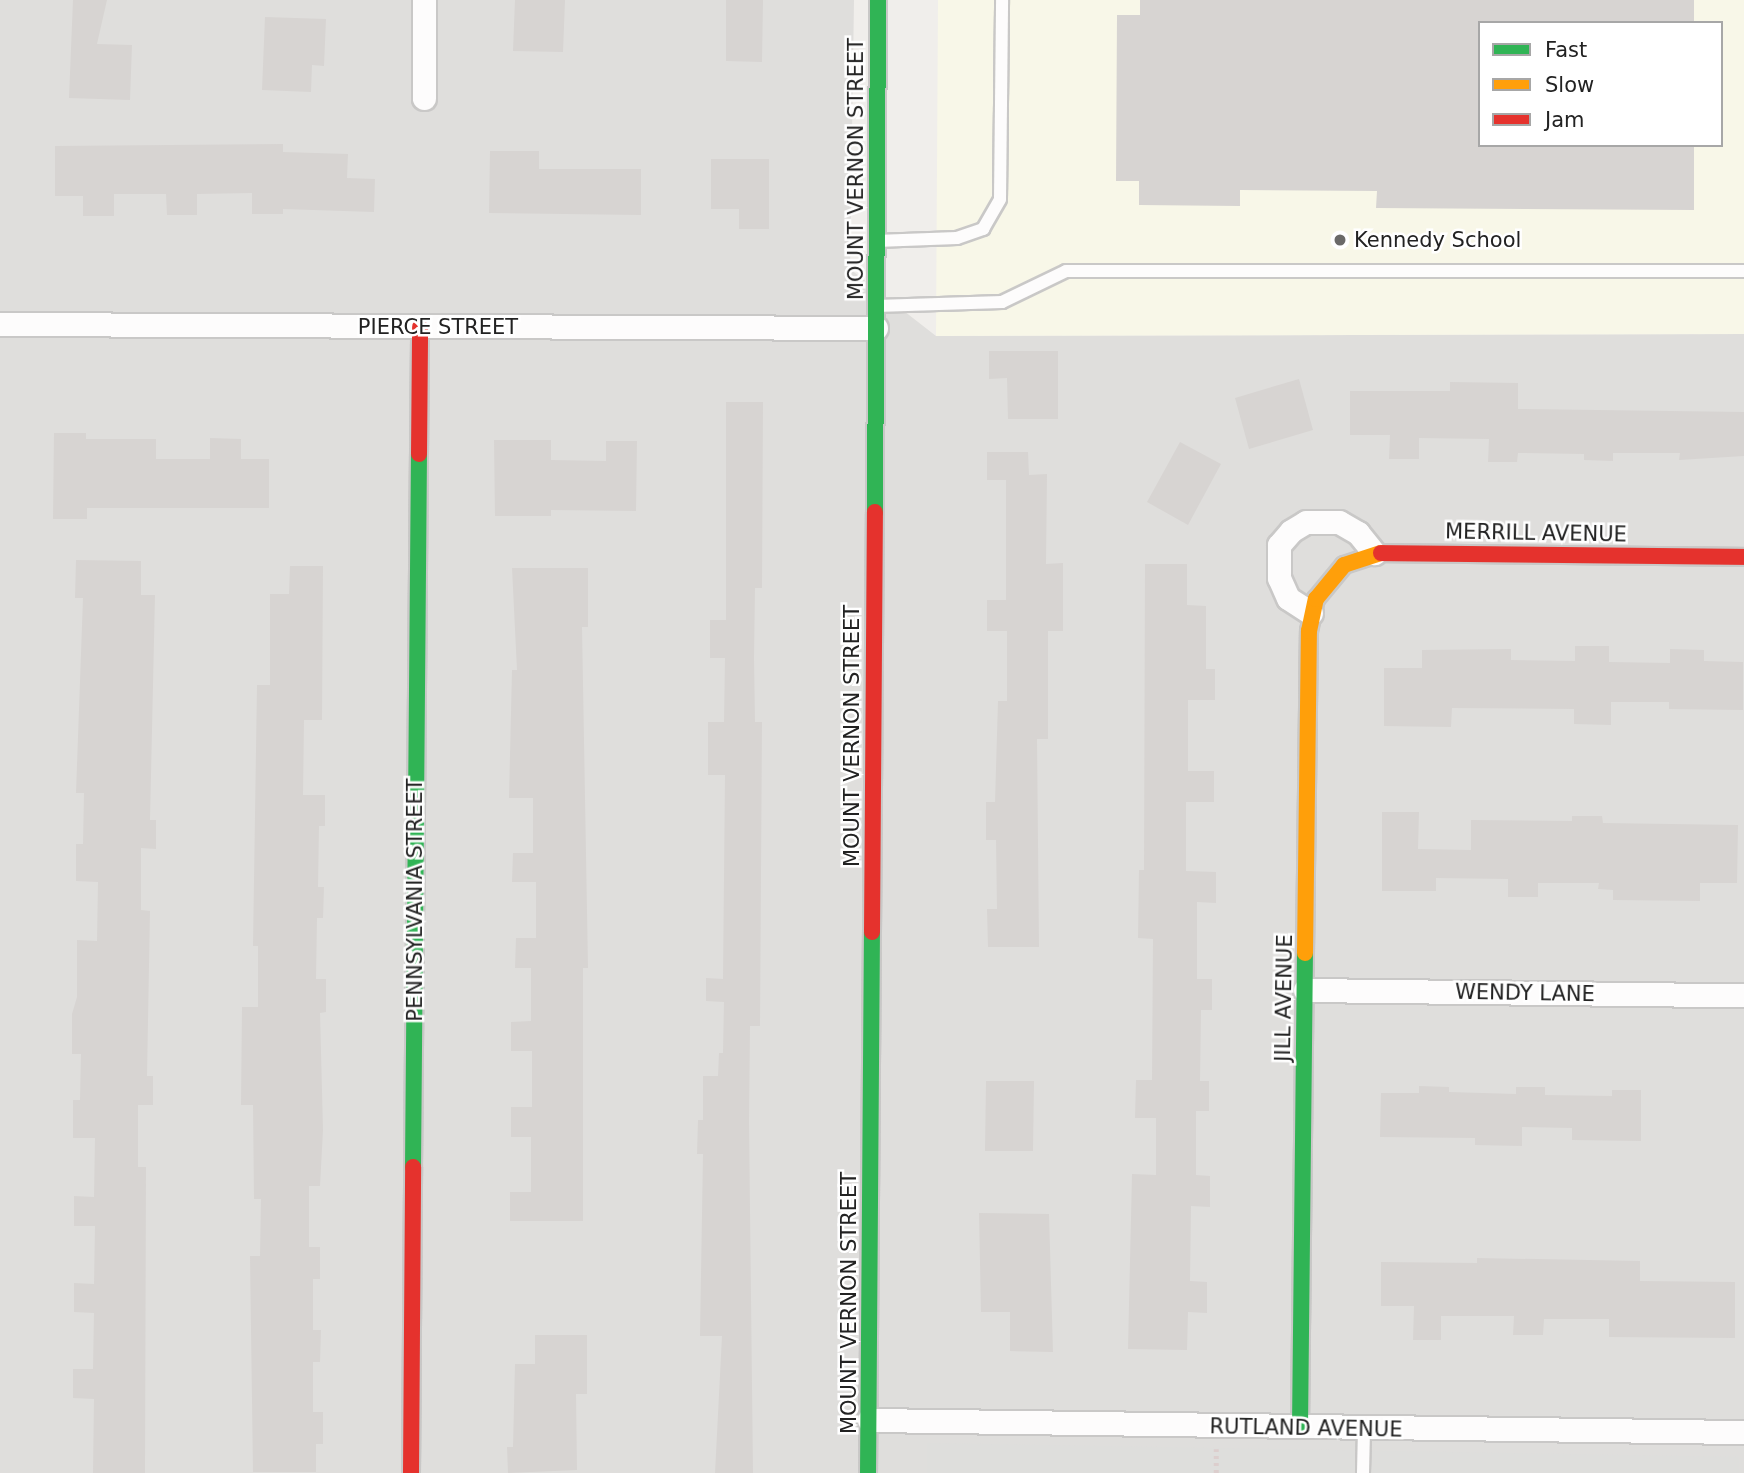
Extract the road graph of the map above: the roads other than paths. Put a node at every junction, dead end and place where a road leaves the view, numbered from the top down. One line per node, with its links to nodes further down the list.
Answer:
1 (424, 0): 4 (street)
2 (878, 0): 5 (street, MOUNT VERNON STREET)
3 (1002, 0): 5 (lane)
4 (425, 98)
5 (876, 241): 7 (street, MOUNT VERNON STREET)
6 (1744, 271): 7 (lane)
7 (876, 317): 9 (street, PIERCE STREET); 16 (street, MOUNT VERNON STREET)
8 (0, 324): 9 (street, PIERCE STREET)
9 (420, 327): 20 (street, PENNSYLVANIA STREET)
10 (1374, 552): 11 (street, MERRILL AVENUE); 12 (street, MERRILL AVENUE); 13 (street)
11 (1744, 557)
12 (1333, 574): 13 (street, JILL AVENUE)
13 (1311, 613): 14 (street, JILL AVENUE)
14 (1305, 990): 15 (street, WENDY LANE); 17 (street, JILL AVENUE)
15 (1744, 995)
16 (869, 1420): 17 (street, RUTLAND AVENUE); 21 (street, MOUNT VERNON STREET)
17 (1300, 1427): 18 (street, RUTLAND AVENUE)
18 (1364, 1429): 19 (street, RUTLAND AVENUE); 22 (lane)
19 (1744, 1432)
20 (411, 1473)
21 (869, 1473)
22 (1363, 1473)

